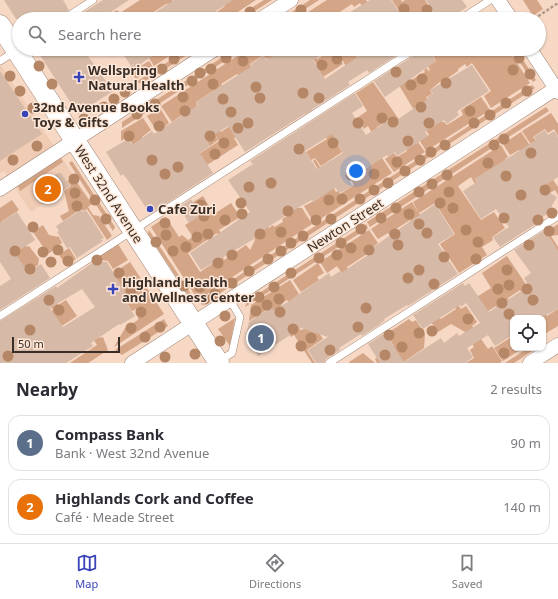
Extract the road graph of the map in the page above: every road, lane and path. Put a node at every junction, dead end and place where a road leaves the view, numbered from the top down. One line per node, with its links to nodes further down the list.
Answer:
1 (93, 0): 6 (lane)
2 (291, 0): 7 (street)
3 (490, 0): 8 (lane)
4 (498, 0): 9 (street)
5 (558, 4): 10 (path)
6 (75, 12)
7 (272, 12)
8 (472, 12)
9 (506, 12)
10 (545, 12)
11 (0, 25): 12 (street, West 32nd Avenue)
12 (12, 53)
13 (14, 56): 18 (street, West 32nd Avenue)
14 (204, 56): 18 (street)
15 (404, 56): 21 (lane)
16 (535, 56): 17 (street)
17 (557, 89): 22 (street, Newton Street)
18 (75, 140): 19 (street); 21 (street, West 32nd Avenue)
19 (2, 184)
20 (558, 216): 28 (lane)
21 (133, 230): 23 (lane); 24 (street, West 32nd Avenue)
22 (230, 300): 24 (street, Newton Street); 26 (lane)
23 (0, 316)
24 (193, 323): 26 (street, West 32nd Avenue); 27 (street, Newton Street)
25 (558, 345): 29 (street)
26 (219, 362)
27 (132, 363)
28 (329, 363)
29 (530, 363)

